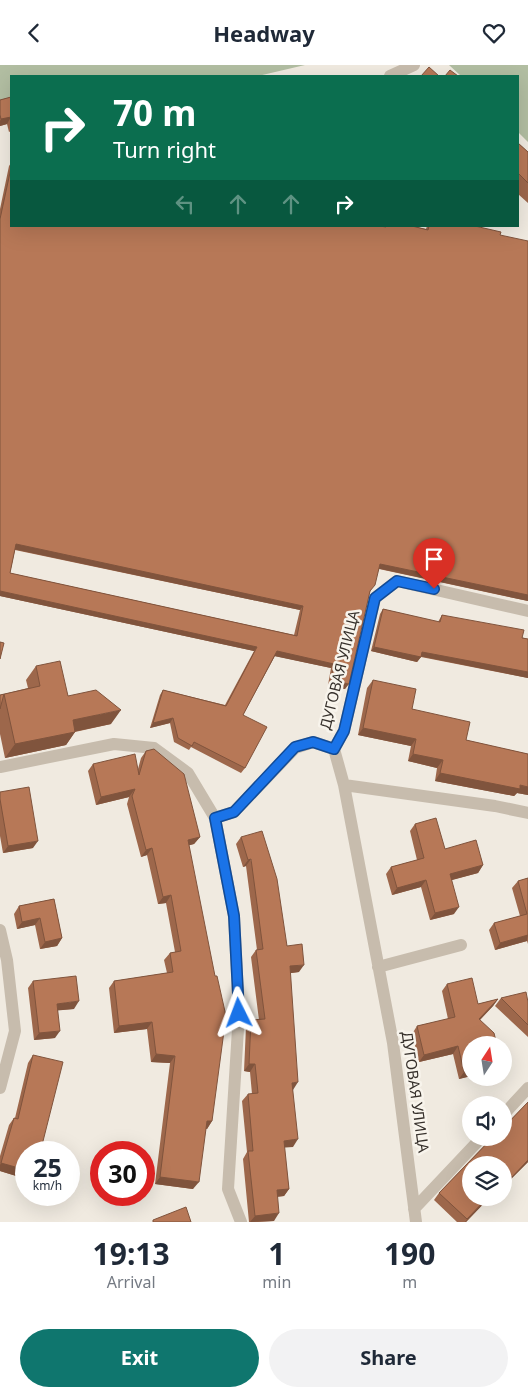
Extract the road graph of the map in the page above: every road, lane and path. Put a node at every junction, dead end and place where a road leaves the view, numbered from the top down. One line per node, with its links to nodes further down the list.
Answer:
1 (414, 65): 2 (street)
2 (392, 75)
3 (528, 611): 4 (street, ДУГОВАЯ УЛИЦА)
4 (334, 749): 6 (street, ДУГОВАЯ УЛИЦА); 8 (street)
5 (0, 767): 8 (street)
6 (344, 785): 7 (street); 11 (street, ДУГОВАЯ УЛИЦА)
7 (528, 813)
8 (215, 818): 17 (street)
9 (0, 929): 12 (street)
10 (461, 945): 11 (street)
11 (378, 967): 16 (street, ДУГОВАЯ УЛИЦА)
12 (0, 1088)
13 (528, 1089): 14 (street)
14 (512, 1106)
15 (474, 1146): 16 (street)
16 (415, 1216)
17 (241, 1222)

